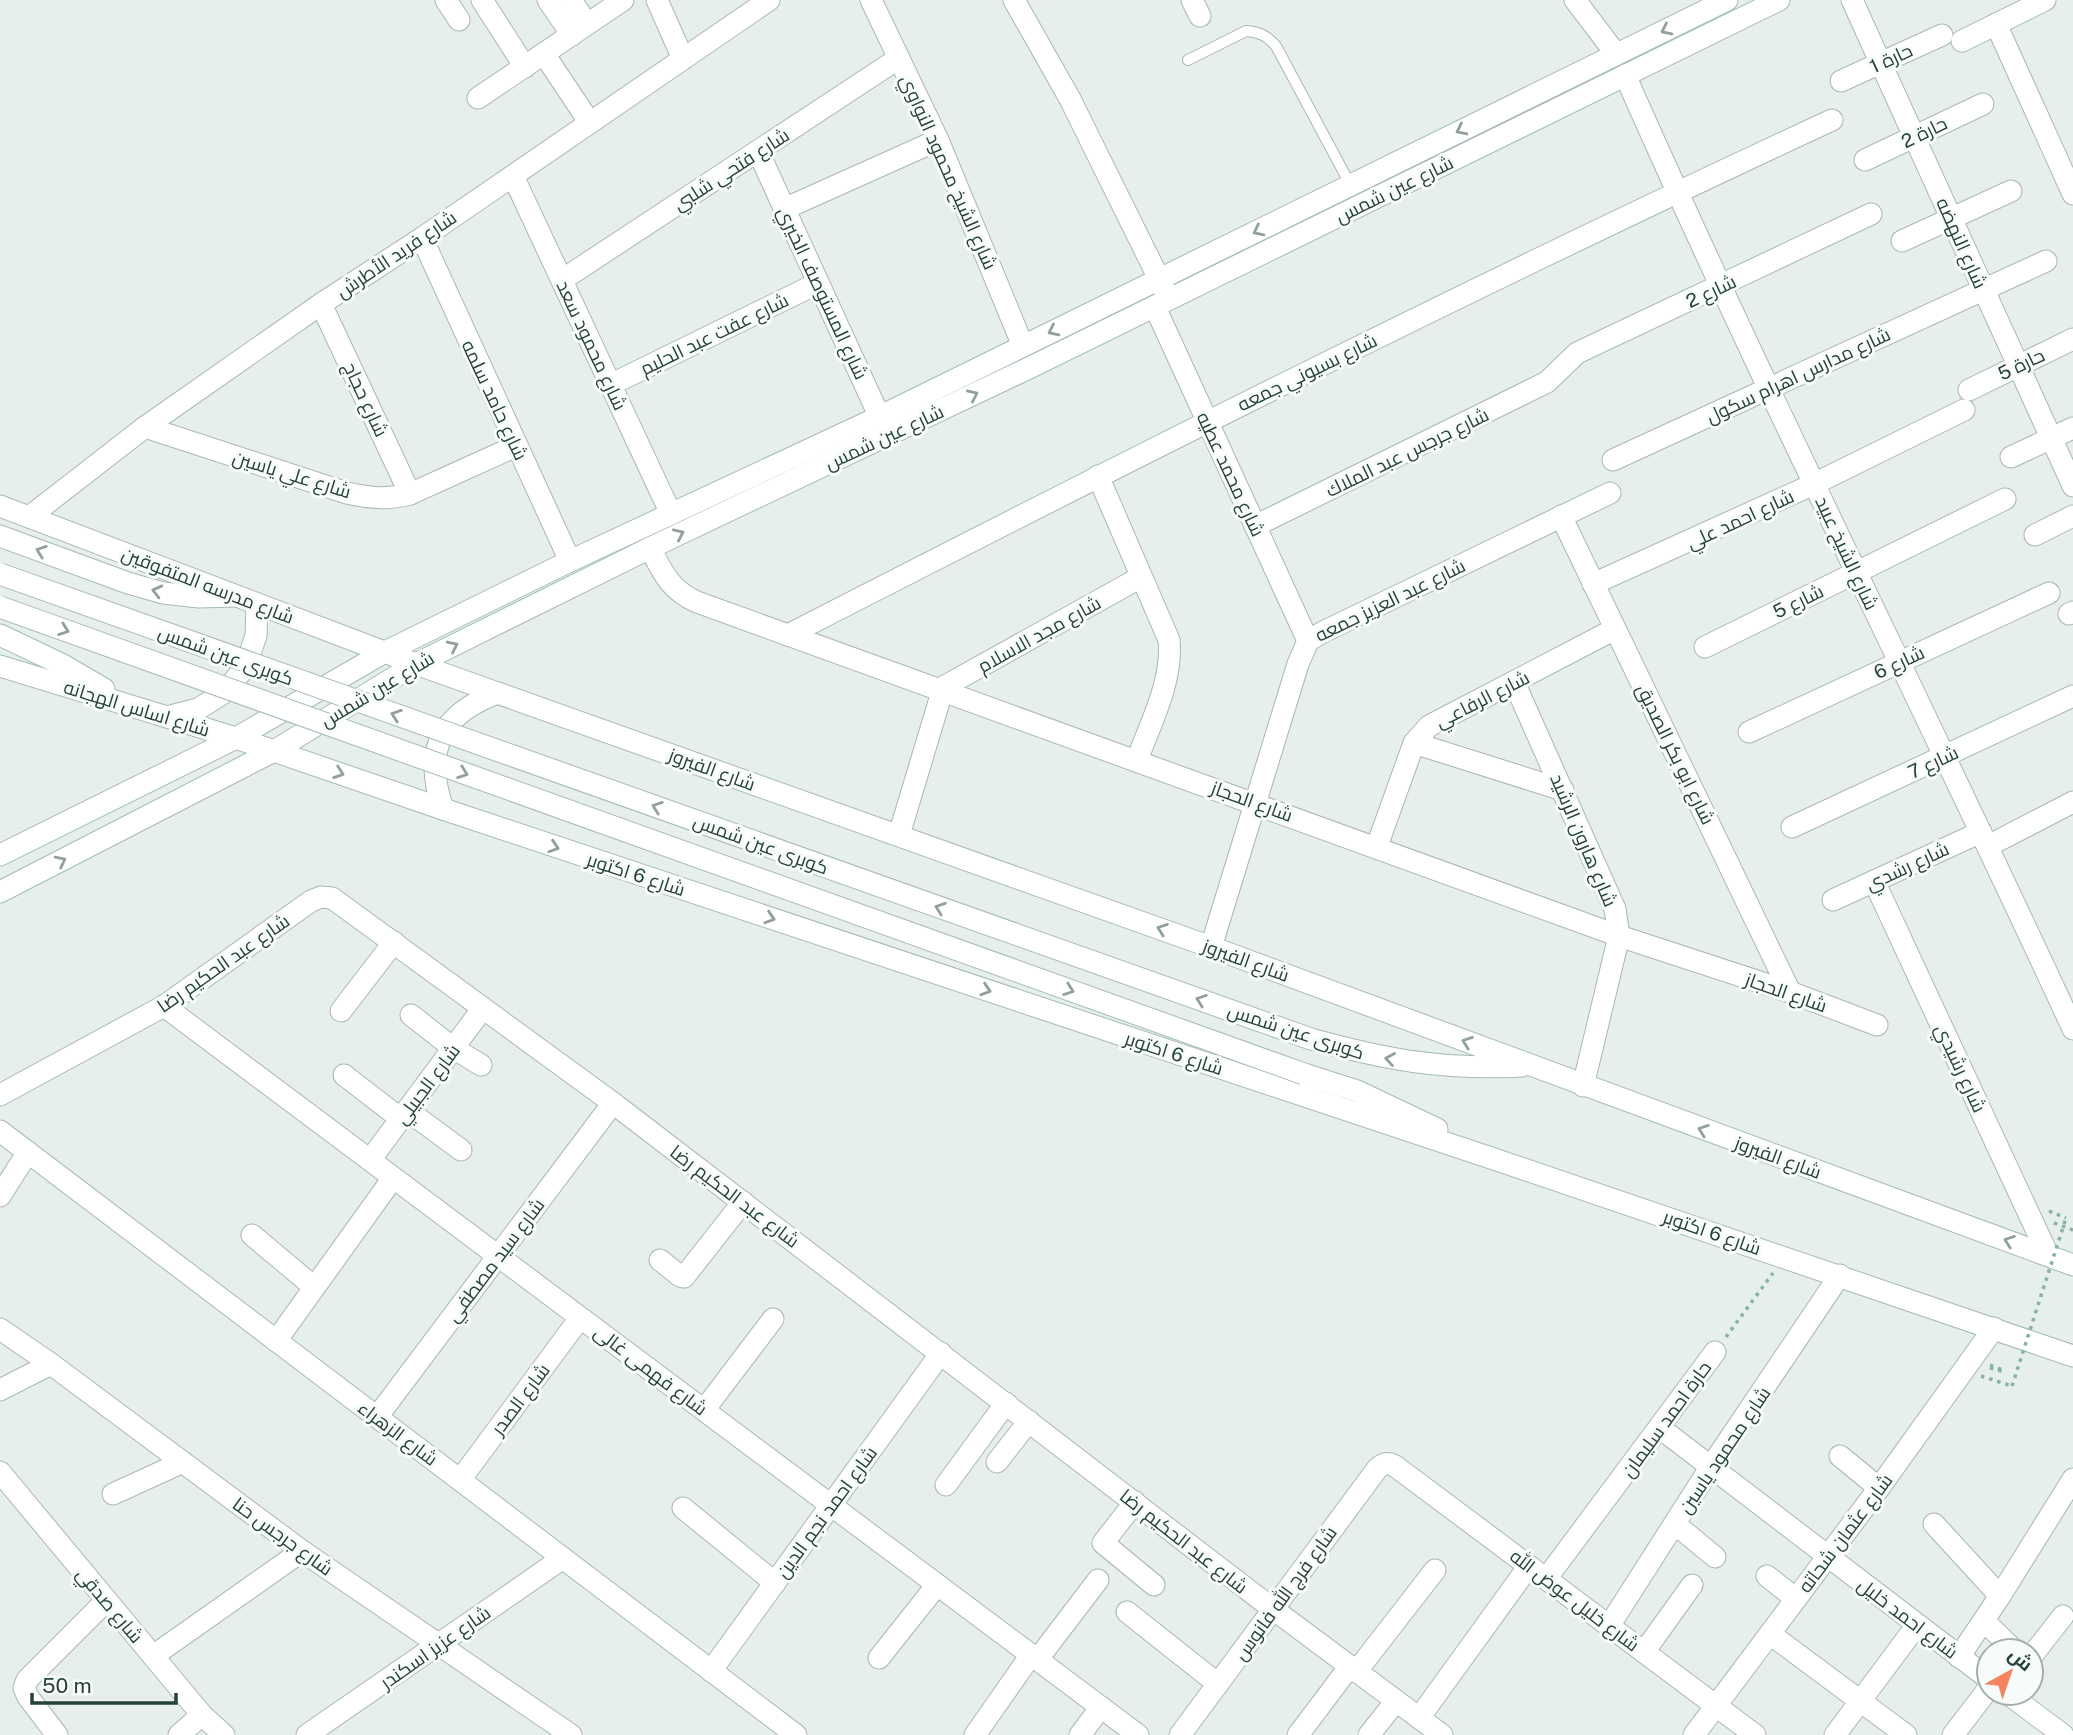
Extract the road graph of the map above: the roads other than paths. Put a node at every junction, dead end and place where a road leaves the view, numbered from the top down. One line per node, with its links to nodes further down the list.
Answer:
1 (446, 0): 15 (street)
2 (482, 0): 24 (street)
3 (548, 0): 17 (street)
4 (571, 0): 17 (street)
5 (657, 0): 21 (street)
6 (769, 0): 21 (street, شارع فريد الأطرش)
7 (871, 0): 20 (street, شارع الشيخ محمود النواوي)
8 (1014, 0): 46 (street, شارع محمد عطيه)
9 (1575, 0): 19 (street)
10 (1727, 0): 19 (street, شارع عين شمس, one-way to 19)
11 (1779, 0): 25 (street, شارع عين شمس)
12 (1852, 0): 23 (street, شارع النهضه)
13 (2045, 0): 16 (street, حارة 1)
14 (615, 2): 17 (street)
15 (459, 20)
16 (1996, 24): 23 (street, حارة 1); 39 (street)
17 (580, 29): 18 (street)
18 (544, 54): 24 (street); 30 (street)
19 (1616, 54): 36 (street, شارع عين شمس, one-way to 36)
20 (899, 58): 32 (street, شارع الشيخ محمود النواوي); 33 (street, شارع فتحي شلبي)
21 (683, 59): 30 (street, شارع فريد الأطرش)
22 (1188, 60): 36 (lane)
23 (1880, 63): 26 (street, حارة 1); 31 (street, شارع النهضه)
24 (525, 67): 27 (street)
25 (1625, 75): 38 (street, شارع الشيخ عبيد); 51 (street, شارع عين شمس)
26 (1840, 81)
27 (478, 98)
28 (1983, 104): 31 (street, حارة 2)
29 (1832, 120): 38 (street, شارع بسيوني جمعه)
30 (590, 123): 35 (street, شارع فريد الأطرش)
31 (1914, 138): 34 (street, حارة 2); 42 (street, شارع النهضه)
32 (938, 140): 40 (street); 54 (street, شارع الشيخ محمود النواوي)
33 (758, 151): 40 (street, شارع المستوصف الخيري); 47 (street, شارع فتحي شلبي)
34 (1866, 160)
35 (513, 176): 43 (street, شارع فريد الأطرش); 47 (street, شارع محمود سعد)
36 (1350, 184): 46 (street, شارع عين شمس, one-way to 46)
37 (2011, 191): 42 (street)
38 (1676, 192): 49 (street, شارع الشيخ عبيد); 60 (street, شارع بسيوني جمعه)
39 (2073, 194)
40 (784, 209): 48 (street, شارع المستوصف الخيري)
41 (1871, 214): 49 (street, شارع 2)
42 (1951, 218): 44 (street); 50 (street, شارع النهضه)
43 (422, 238): 52 (street, شارع فريد الأطرش); 65 (street, شارع حامد سلمه)
44 (1902, 241)
45 (2046, 261): 50 (street, شارع مدارس اهرام سكول)
46 (1160, 279): 51 (street, شارع محمد عطيه); 54 (street, شارع عين شمس, one-way to 54)
47 (562, 280): 57 (street, شارع محمود سعد)
48 (818, 283): 57 (street, شارع عفت عبد الحليم); 61 (street, شارع المستوصف الخيري)
49 (1720, 287): 56 (street, شارع 2); 58 (street, شارع الشيخ عبيد)
50 (1983, 290): 55 (street, شارع النهضه); 58 (street, شارع مدارس اهرام سكول)
51 (1162, 303): 60 (street, شارع محمد عطيه); 61 (street, شارع عين شمس, one-way to 51)
52 (321, 304): 62 (street, شارع فريد الأطرش); 72 (street, شارع حجاج)
53 (2073, 339): 55 (street, حارة 5)
54 (1023, 346): 61 (street, شارع عين شمس)
55 (2017, 366): 59 (street, حارة 5); 64 (street, شارع النهضه)
56 (1556, 374): 79 (street, شارع جرجس عبد الملاك)
57 (610, 385): 75 (street, شارع محمود سعد)
58 (1769, 388): 67 (street, شارع مدارس اهرام سكول); 69 (street, شارع الشيخ عبيد)
59 (1967, 400): 69 (street, شارع احمد علي)
60 (1207, 421): 68 (street, شارع بسيوني جمعه); 79 (street, شارع محمد عطيه)
61 (884, 426): 75 (street, شارع عين شمس); 82 (street, شارع عين شمس, one-way to 61)
62 (145, 427): 72 (street, شارع علي ياسين); 78 (street, شارع فريد الأطرش)
63 (2073, 428): 64 (street)
64 (2051, 439): 66 (street); 70 (street, شارع النهضه)
65 (516, 446): 72 (street, شارع علي ياسين); 83 (street, شارع حامد سلمه)
66 (2011, 457)
67 (1613, 460)
68 (1098, 476): 86 (street); 94 (street, شارع بسيوني جمعه)
69 (1814, 484): 84 (street, شارع الشيخ عبيد); 87 (street, شارع احمد علي)
70 (2073, 486)
71 (1610, 493): 76 (street, شارع عبد العزيز جمعه)
72 (410, 494)
73 (2005, 499): 84 (street, شارع 5)
74 (0, 506): 78 (street, شارع مدرسه المتفوقين)
75 (671, 514): 83 (street, شارع عين شمس)
76 (1561, 516): 87 (street, شارع ابو بكر الصديق); 95 (street, شارع عبد العزيز جمعه)
77 (2073, 516): 80 (street)
78 (29, 517): 89 (street, شارع مدرسه المتفوقين)
79 (1255, 526): 95 (street, شارع محمد عطيه)
80 (2035, 535)
81 (0, 536): 89 (street, one-way to 81)
82 (650, 548): 94 (street, شارع الحجاز); 99 (street, شارع عين شمس, one-way to 82)
83 (570, 561): 97 (street, شارع عين شمس)
84 (1856, 572): 96 (street, شارع 5); 98 (street, شارع الشيخ عبيد)
85 (0, 574): 137 (street, كوبرى عين شمس, one-way to 85, bridge)
86 (1141, 577): 102 (street, شارع مجد الاسلام); 112 (street)
87 (1593, 584): 92 (street, شارع ابو بكر الصديق)
88 (2049, 593): 98 (street, شارع 6)
89 (235, 596): 90 (street, شارع مدرسه المتفوقين)
90 (257, 604): 97 (street, شارع مدرسه المتفوقين); 106 (street)
91 (0, 607): 146 (street, كوبرى عين شمس, one-way to 146, bridge)
92 (1615, 629): 101 (street, شارع الرفاعي); 128 (street, شارع ابو بكر الصديق)
93 (0, 635): 105 (street)
94 (788, 635): 102 (street, شارع الحجاز)
95 (1308, 641): 115 (street, شارع عبد العزيز جمعه)
96 (1705, 647)
97 (385, 652): 99 (street, شارع مدرسه المتفوقين); 108 (street, شارع عين شمس)
98 (1899, 663): 107 (street, شارع 6); 111 (street, شارع الشيخ عبيد)
99 (416, 664): 103 (street, شارع الفيروز); 110 (street, شارع عين شمس)
100 (0, 666): 105 (street, شارع اساس الهجانه)
101 (1514, 682): 109 (street, شارع الرفاعي); 113 (street, شارع هارون الرشيد)
102 (940, 691): 112 (street, شارع الحجاز); 118 (street)
103 (498, 693): 116 (street); 118 (street, شارع الفيروز)
104 (2073, 696): 111 (street, شارع 7)
105 (126, 704): 106 (street, شارع اساس الهجانه)
106 (167, 717): 108 (street, شارع اساس الهجانه)
107 (1749, 732)
108 (236, 738): 110 (street, شارع اساس الهجانه); 121 (street, شارع عين شمس)
109 (1414, 743): 113 (street); 120 (street, شارع الرفاعي)
110 (274, 751): 116 (street, شارع 6 اكتوبر, one-way to 116); 123 (street, شارع عين شمس, one-way to 110)
111 (1943, 757): 117 (street, شارع 7); 119 (street, شارع الشيخ عبيد)
112 (1137, 760): 115 (street, شارع الحجاز)
113 (1563, 790): 125 (street, شارع هارون الرشيد)
114 (2073, 802): 119 (street, شارع رشدي)
115 (1255, 803): 120 (street, شارع الحجاز); 127 (street, شارع عبد العزيز جمعه)
116 (443, 810): 146 (street, شارع 6 اكتوبر, one-way to 146)
117 (1792, 827)
118 (900, 835): 127 (street, شارع الفيروز, one-way to 118)
119 (1985, 839): 122 (street, شارع رشدي); 134 (street, شارع الشيخ عبيد)
120 (1377, 846): 125 (street, شارع الحجاز)
121 (0, 855)
122 (1874, 881): 124 (street, شارع رشدي); 152 (street, شارع رشيدي)
123 (0, 892)
124 (1833, 900)
125 (1619, 936): 128 (street, شارع الحجاز); 139 (street, شارع هارون الرشيد)
126 (394, 942): 129 (street, شارع عبد الحكيم رضا); 130 (street, شارع عبد الحكيم رضا); 131 (street)
127 (1211, 947): 137 (street, شارع الفيروز, one-way to 127)
128 (1790, 992): 133 (street, شارع الحجاز)
129 (163, 1006): 140 (street, شارع عبد الحكيم رضا); 147 (street, شارع فهمى غالى)
130 (483, 1008): 135 (street, شارع الجبيلي); 141 (street, شارع عبد الحكيم رضا)
131 (341, 1011)
132 (411, 1015): 135 (street)
133 (1877, 1025)
134 (2073, 1030)
135 (453, 1048): 136 (street); 142 (street, شارع الجبيلي)
136 (481, 1066)
137 (1531, 1066): 139 (street, شارع الفيروز)
138 (344, 1075): 142 (street)
139 (1583, 1086): 152 (street, شارع الفيروز, one-way to 139)
140 (0, 1095)
141 (613, 1103): 150 (street, شارع عبد الحكيم رضا); 153 (street, شارع سيد مصطفي)
142 (404, 1115): 144 (street); 147 (street, شارع الجبيلي)
143 (0, 1131): 145 (street, شارع الزهراء)
144 (461, 1150)
145 (28, 1152): 149 (street); 162 (street, شارع الزهراء)
146 (1494, 1159): 156 (street, شارع 6 اكتوبر)
147 (370, 1160): 148 (street, شارع فهمى غالى)
148 (393, 1178): 153 (street, شارع فهمى غالى); 157 (street)
149 (0, 1196)
150 (743, 1202): 154 (street); 164 (street, شارع عبد الحكيم رضا)
151 (252, 1235): 157 (street)
152 (2048, 1255): 155 (street, شارع الفيروز)
153 (498, 1256): 158 (street, شارع فهمى غالى); 170 (street, شارع سيد مصطفي)
154 (660, 1259)
155 (2073, 1265)
156 (1840, 1275): 160 (street, شارع 6 اكتوبر); 177 (street, شارع محمود ياسين)
157 (314, 1287): 162 (street)
158 (580, 1318): 169 (street, شارع فهمى غالى); 179 (street, شارع الصدر)
159 (773, 1319): 169 (street)
160 (1994, 1328): 165 (street, شارع 6 اكتوبر); 181 (street, شارع عثمان شحاته)
161 (0, 1329): 166 (street, شارع جرجس حنا)
162 (276, 1340): 170 (street, شارع الزهراء)
163 (1715, 1352): 172 (street, حارة احمد سليمان)
164 (941, 1353): 168 (street, شارع عبد الحكيم رضا); 185 (street, شارع احمد نجم الدين)
165 (2073, 1356)
166 (51, 1364): 167 (street); 174 (street, شارع جرجس حنا)
167 (0, 1390)
168 (1006, 1403): 171 (street, شارع عبد الحكيم رضا); 180 (street)
169 (704, 1410): 185 (street, شارع فهمى غالى)
170 (377, 1417): 179 (street, شارع الزهراء)
171 (1029, 1421): 175 (street); 184 (street, شارع عبد الحكيم رضا)
172 (1660, 1428): 177 (street, شارع احمد خليل); 196 (street, حارة احمد سليمان)
173 (1840, 1456): 181 (street)
174 (183, 1462): 182 (street); 189 (street, شارع جرجس حنا)
175 (997, 1462)
176 (1395, 1466): 193 (street, شارع خليل عوض الله); 205 (street, شارع فرج الله فانوس)
177 (1710, 1468): 187 (street, شارع محمود ياسين); 191 (street, شارع احمد خليل)
178 (0, 1472): 204 (street, شارع صدقي)
179 (460, 1480): 192 (street, شارع الزهراء)
180 (946, 1485)
181 (1879, 1488): 191 (street, شارع عثمان شحاته)
182 (113, 1494)
183 (2070, 1494): 202 (street)
184 (1135, 1502): 200 (street); 205 (street, شارع عبد الحكيم رضا)
185 (831, 1505): 198 (street, شارع احمد نجم الدين); 199 (street, شارع فهمى غالى)
186 (683, 1508): 198 (street)
187 (1675, 1524): 190 (street); 210 (street, شارع محمود ياسين)
188 (1934, 1524): 202 (street)
189 (302, 1551): 214 (street, شارع جرجس حنا); 216 (street)
190 (1715, 1557)
191 (1827, 1557): 203 (street, شارع عثمان شحاته); 209 (street, شارع احمد خليل)
192 (563, 1558): 214 (street, شارع عزيز اسكندر); 222 (street, شارع الزهراء)
193 (1529, 1566): 196 (street, شارع خليل عوض الله); 231 (street)
194 (1434, 1570): 220 (street)
195 (1767, 1576): 203 (street)
196 (1546, 1579): 210 (street, شارع خليل عوض الله)
197 (1098, 1580): 217 (street)
198 (775, 1583): 222 (street, شارع احمد نجم الدين)
199 (937, 1585): 217 (street, شارع فهمى غالى); 219 (street)
200 (1154, 1585)
201 (1692, 1585): 215 (street)
202 (2000, 1597): 208 (street)
203 (1796, 1599): 211 (street, شارع عثمان شحاته)
204 (106, 1601): 216 (street, شارع صدقي); 232 (street)
205 (1273, 1609): 220 (street, شارع عبد الحكيم رضا); 223 (street, شارع فرج الله فانوس)
206 (1127, 1612): 223 (street)
207 (2063, 1616): 213 (street)
208 (1984, 1621): 212 (street); 218 (street)
209 (1917, 1625): 218 (street, شارع احمد خليل); 225 (street)
210 (1609, 1626): 215 (street, شارع خليل عوض الله)
211 (1770, 1634): 225 (street); 226 (street, شارع عثمان شحاته)
212 (2001, 1637)
213 (2045, 1639)
214 (438, 1645): 235 (street, شارع عزيز اسكندر); 236 (street, شارع جرجس حنا)
215 (1644, 1652): 226 (street, شارع خليل عوض الله)
216 (153, 1656): 230 (street, شارع صدقي)
217 (1034, 1657): 228 (street, شارع فهمى غالى); 238 (street)
218 (1959, 1657): 221 (street, شارع احمد خليل)
219 (879, 1658)
220 (1353, 1669): 224 (street, شارع عبد الحكيم رضا); 242 (street)
221 (1975, 1669)
222 (712, 1671): 237 (street, شارع الزهراء)
223 (1218, 1684): 241 (street, شارع فرج الله فانوس)
224 (1396, 1701): 231 (street, شارع عبد الحكيم رضا); 243 (street)
225 (1860, 1701): 247 (street); 248 (street)
226 (1716, 1706): 245 (street, شارع عثمان شحاته); 246 (street, شارع خليل عوض الله)
227 (1975, 1706): 249 (street)
228 (1101, 1707): 239 (street); 240 (street, شارع فهمى غالى)
229 (2026, 1707): 250 (street)
230 (202, 1715): 233 (street); 234 (street, شارع صدقي)
231 (1419, 1718): 244 (street, شارع عبد الحكيم رضا)
232 (57, 1735)
233 (180, 1735)
234 (224, 1735)
235 (307, 1735)
236 (571, 1735)
237 (796, 1735)
238 (975, 1735)
239 (1080, 1735)
240 (1138, 1735)
241 (1180, 1735)
242 (1298, 1735)
243 (1370, 1735)
244 (1442, 1735)
245 (1694, 1735)
246 (1755, 1735)
247 (1835, 1735)
248 (1906, 1735)
249 (1953, 1735)
250 (2063, 1735)

